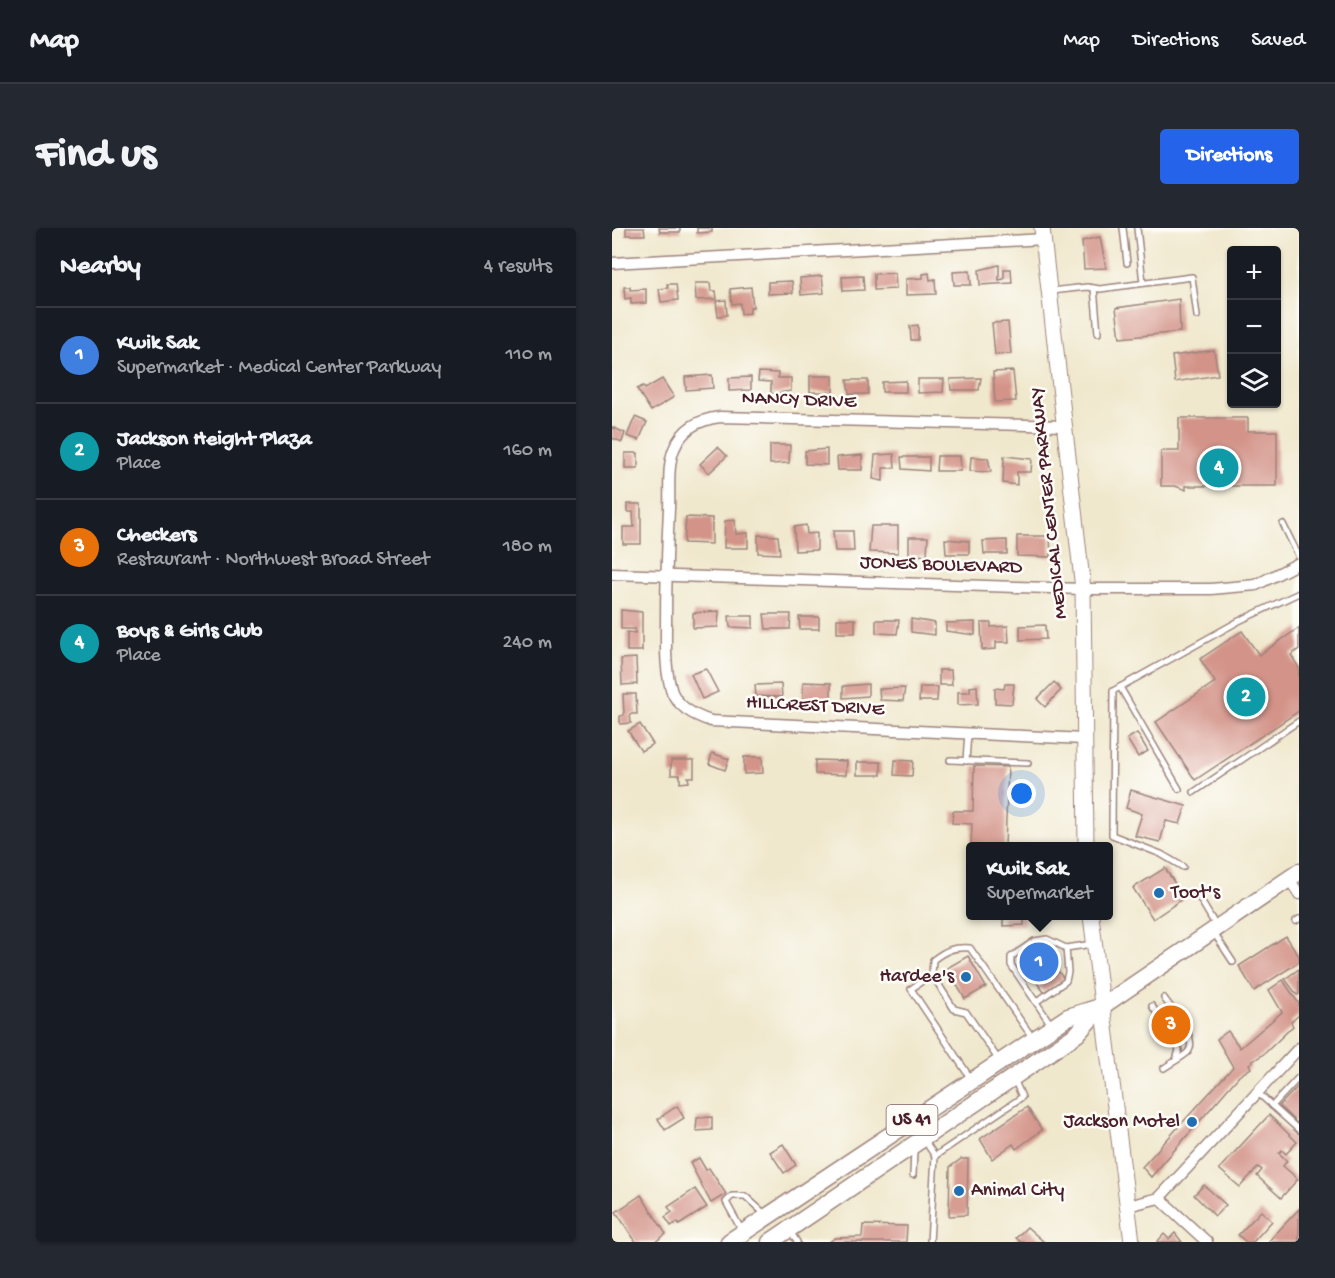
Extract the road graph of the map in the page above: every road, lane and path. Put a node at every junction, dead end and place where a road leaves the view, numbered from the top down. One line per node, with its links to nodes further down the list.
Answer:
1 (1123, 228): 5 (lane)
2 (1137, 228): 6 (lane)
3 (1043, 233): 4 (street); 8 (main road, MEDICAL CENTER PARKWAY)
4 (612, 262)
5 (1126, 263)
6 (1143, 283): 7 (lane); 9 (lane)
7 (1094, 288): 8 (lane); 10 (lane)
8 (1049, 291): 11 (main road, MEDICAL CENTER PARKWAY)
9 (1197, 316)
10 (1098, 333)
11 (1063, 426): 16 (street, NANCY DRIVE); 17 (main road, MEDICAL CENTER PARKWAY)
12 (1283, 524): 13 (lane)
13 (1299, 557)
14 (1299, 563): 17 (street, JONES BOULEVARD)
15 (612, 574): 16 (street, JONES BOULEVARD)
16 (666, 576): 17 (street, JONES BOULEVARD); 21 (street, HILLCREST DRIVE)
17 (1083, 589): 22 (main road, MEDICAL CENTER PARKWAY)
18 (1299, 593): 19 (lane)
19 (1120, 687): 26 (lane); 29 (lane)
20 (1299, 721): 27 (lane)
21 (968, 733): 22 (street, HILLCREST DRIVE); 24 (lane)
22 (1084, 739): 28 (main road, MEDICAL CENTER PARKWAY)
23 (950, 760): 24 (lane)
24 (966, 760): 25 (lane)
25 (1028, 763)
26 (1179, 789)
27 (1194, 792)
28 (1086, 842)
29 (1183, 867)
30 (1294, 876): 32 (street); 34 (main road, US 41)
31 (1197, 894): 34 (lane)
32 (1299, 894)
33 (1091, 920): 35 (main road)
34 (1215, 929): 37 (lane); 41 (main road, US 41)
35 (1093, 944): 36 (lane); 41 (main road)
36 (1066, 948): 40 (lane); 40 (lane)
37 (1233, 962)
38 (932, 974): 44 (lane); 47 (lane); 51 (lane)
39 (1164, 998): 46 (lane)
40 (1036, 1002): 43 (lane)
41 (1101, 1006): 43 (main road, US 41); 49 (main road, US 41); 61 (main road)
42 (1152, 1006): 46 (lane)
43 (1053, 1027): 44 (main road, US 41)
44 (1033, 1040): 47 (main road, US 41)
45 (1299, 1048): 52 (street)
46 (1176, 1060): 48 (lane)
47 (1000, 1062): 51 (main road, US 41)
48 (1164, 1068)
49 (1013, 1077): 55 (main road, US 41); 56 (lane)
50 (1299, 1077): 53 (lane)
51 (972, 1080): 58 (main road, US 41)
52 (1258, 1093): 53 (lane); 59 (street)
53 (1272, 1106): 54 (lane)
54 (1299, 1130)
55 (919, 1141): 56 (lane); 57 (lane); 60 (main road, US 41)
56 (935, 1156): 66 (lane)
57 (913, 1175)
58 (813, 1186): 60 (main road); 62 (main road, US 41)
59 (1159, 1198): 61 (street); 68 (street)
60 (826, 1204): 63 (main road, US 41)
61 (1128, 1206): 67 (main road)
62 (767, 1216): 64 (main road, US 41); 64 (lane)
63 (793, 1236): 65 (main road, US 41)
64 (737, 1238)
65 (770, 1242)
66 (930, 1242)
67 (1132, 1242)
68 (1207, 1242)

